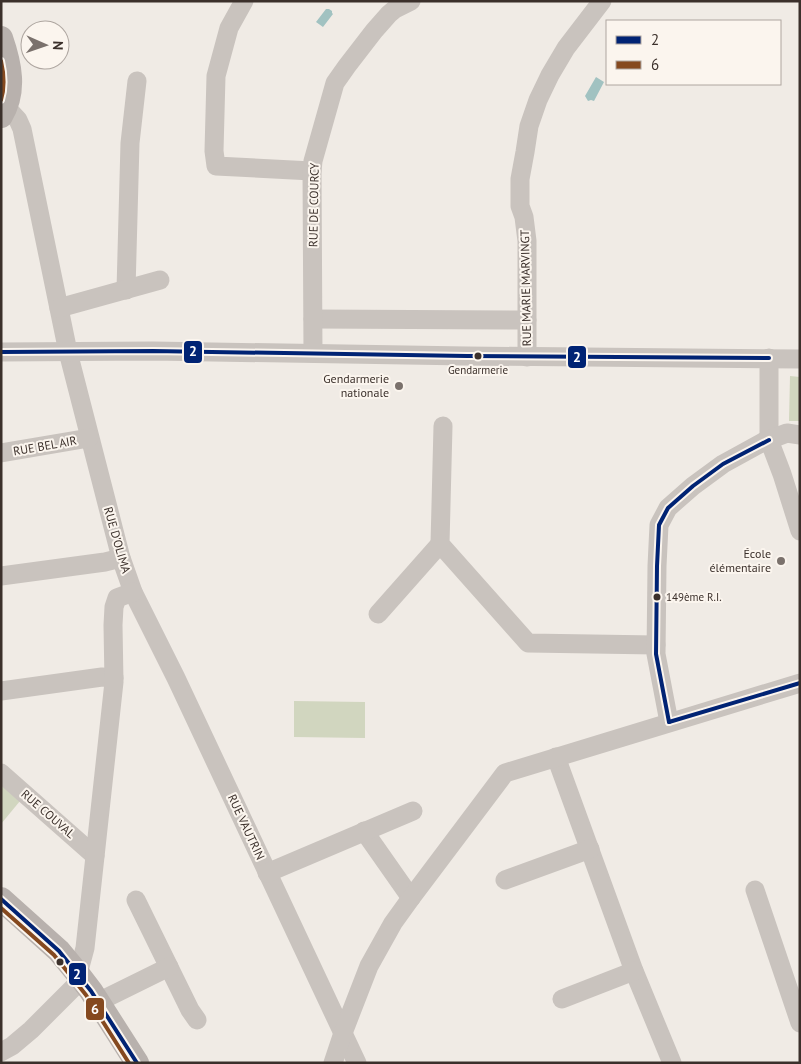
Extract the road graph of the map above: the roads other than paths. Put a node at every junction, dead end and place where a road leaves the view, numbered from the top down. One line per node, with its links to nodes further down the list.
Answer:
1 (244, 1): 8 (street)
2 (411, 1): 4 (street, RUE DE COURCY)
3 (602, 1): 13 (street, RUE MARIE MARVINGT)
4 (385, 8): 8 (street, RUE DE COURCY)
5 (1, 38): 7 (main road)
6 (137, 81): 10 (street)
7 (4, 112): 11 (street, RUE D'OLIMA)
8 (312, 171): 12 (street, RUE DE COURCY)
9 (160, 280): 10 (street)
10 (126, 290): 11 (street)
11 (59, 308): 15 (street, RUE D'OLIMA)
12 (313, 319): 13 (street); 16 (street, RUE DE COURCY)
13 (527, 320): 17 (street, RUE MARIE MARVINGT)
14 (1, 352): 15 (street)
15 (68, 352): 16 (street); 22 (street, RUE D'OLIMA)
16 (313, 353): 17 (street)
17 (527, 357): 18 (street)
18 (769, 358): 19 (street); 23 (street)
19 (800, 359)
20 (443, 426): 26 (street)
21 (800, 435): 23 (street)
22 (89, 438): 24 (street, RUE BEL AIR); 27 (street, RUE D'OLIMA)
23 (769, 440): 25 (street); 31 (street)
24 (1, 453)
25 (800, 531)
26 (440, 544): 30 (street); 31 (street)
27 (121, 558): 28 (street); 29 (street, RUE D'OLIMA)
28 (1, 576)
29 (133, 592): 32 (street); 42 (street, RUE VAUTRIN)
30 (378, 614)
31 (656, 645): 35 (street)
32 (114, 678): 34 (street); 41 (street)
33 (798, 689): 35 (street)
34 (1, 691)
35 (669, 722): 36 (street)
36 (556, 757): 40 (street); 45 (street)
37 (1, 773): 41 (street, RUE COUVAL)
38 (413, 811): 39 (street)
39 (364, 831): 42 (street); 45 (street)
40 (590, 849): 43 (street); 49 (street)
41 (95, 856): 50 (street)
42 (267, 873): 55 (street, RUE VAUTRIN)
43 (505, 880)
44 (756, 890): 54 (street)
45 (410, 898): 55 (street)
46 (1, 899): 50 (main road)
47 (136, 900): 48 (street)
48 (169, 966): 52 (street); 53 (street)
49 (634, 971): 51 (street); 60 (street)
50 (80, 976): 52 (main road); 56 (street)
51 (562, 998)
52 (98, 1002): 57 (main road)
53 (197, 1020)
54 (800, 1023)
55 (343, 1033): 58 (street); 59 (street, RUE VAUTRIN)
56 (1, 1052)
57 (137, 1063)
58 (333, 1063)
59 (357, 1063)
60 (672, 1063)

